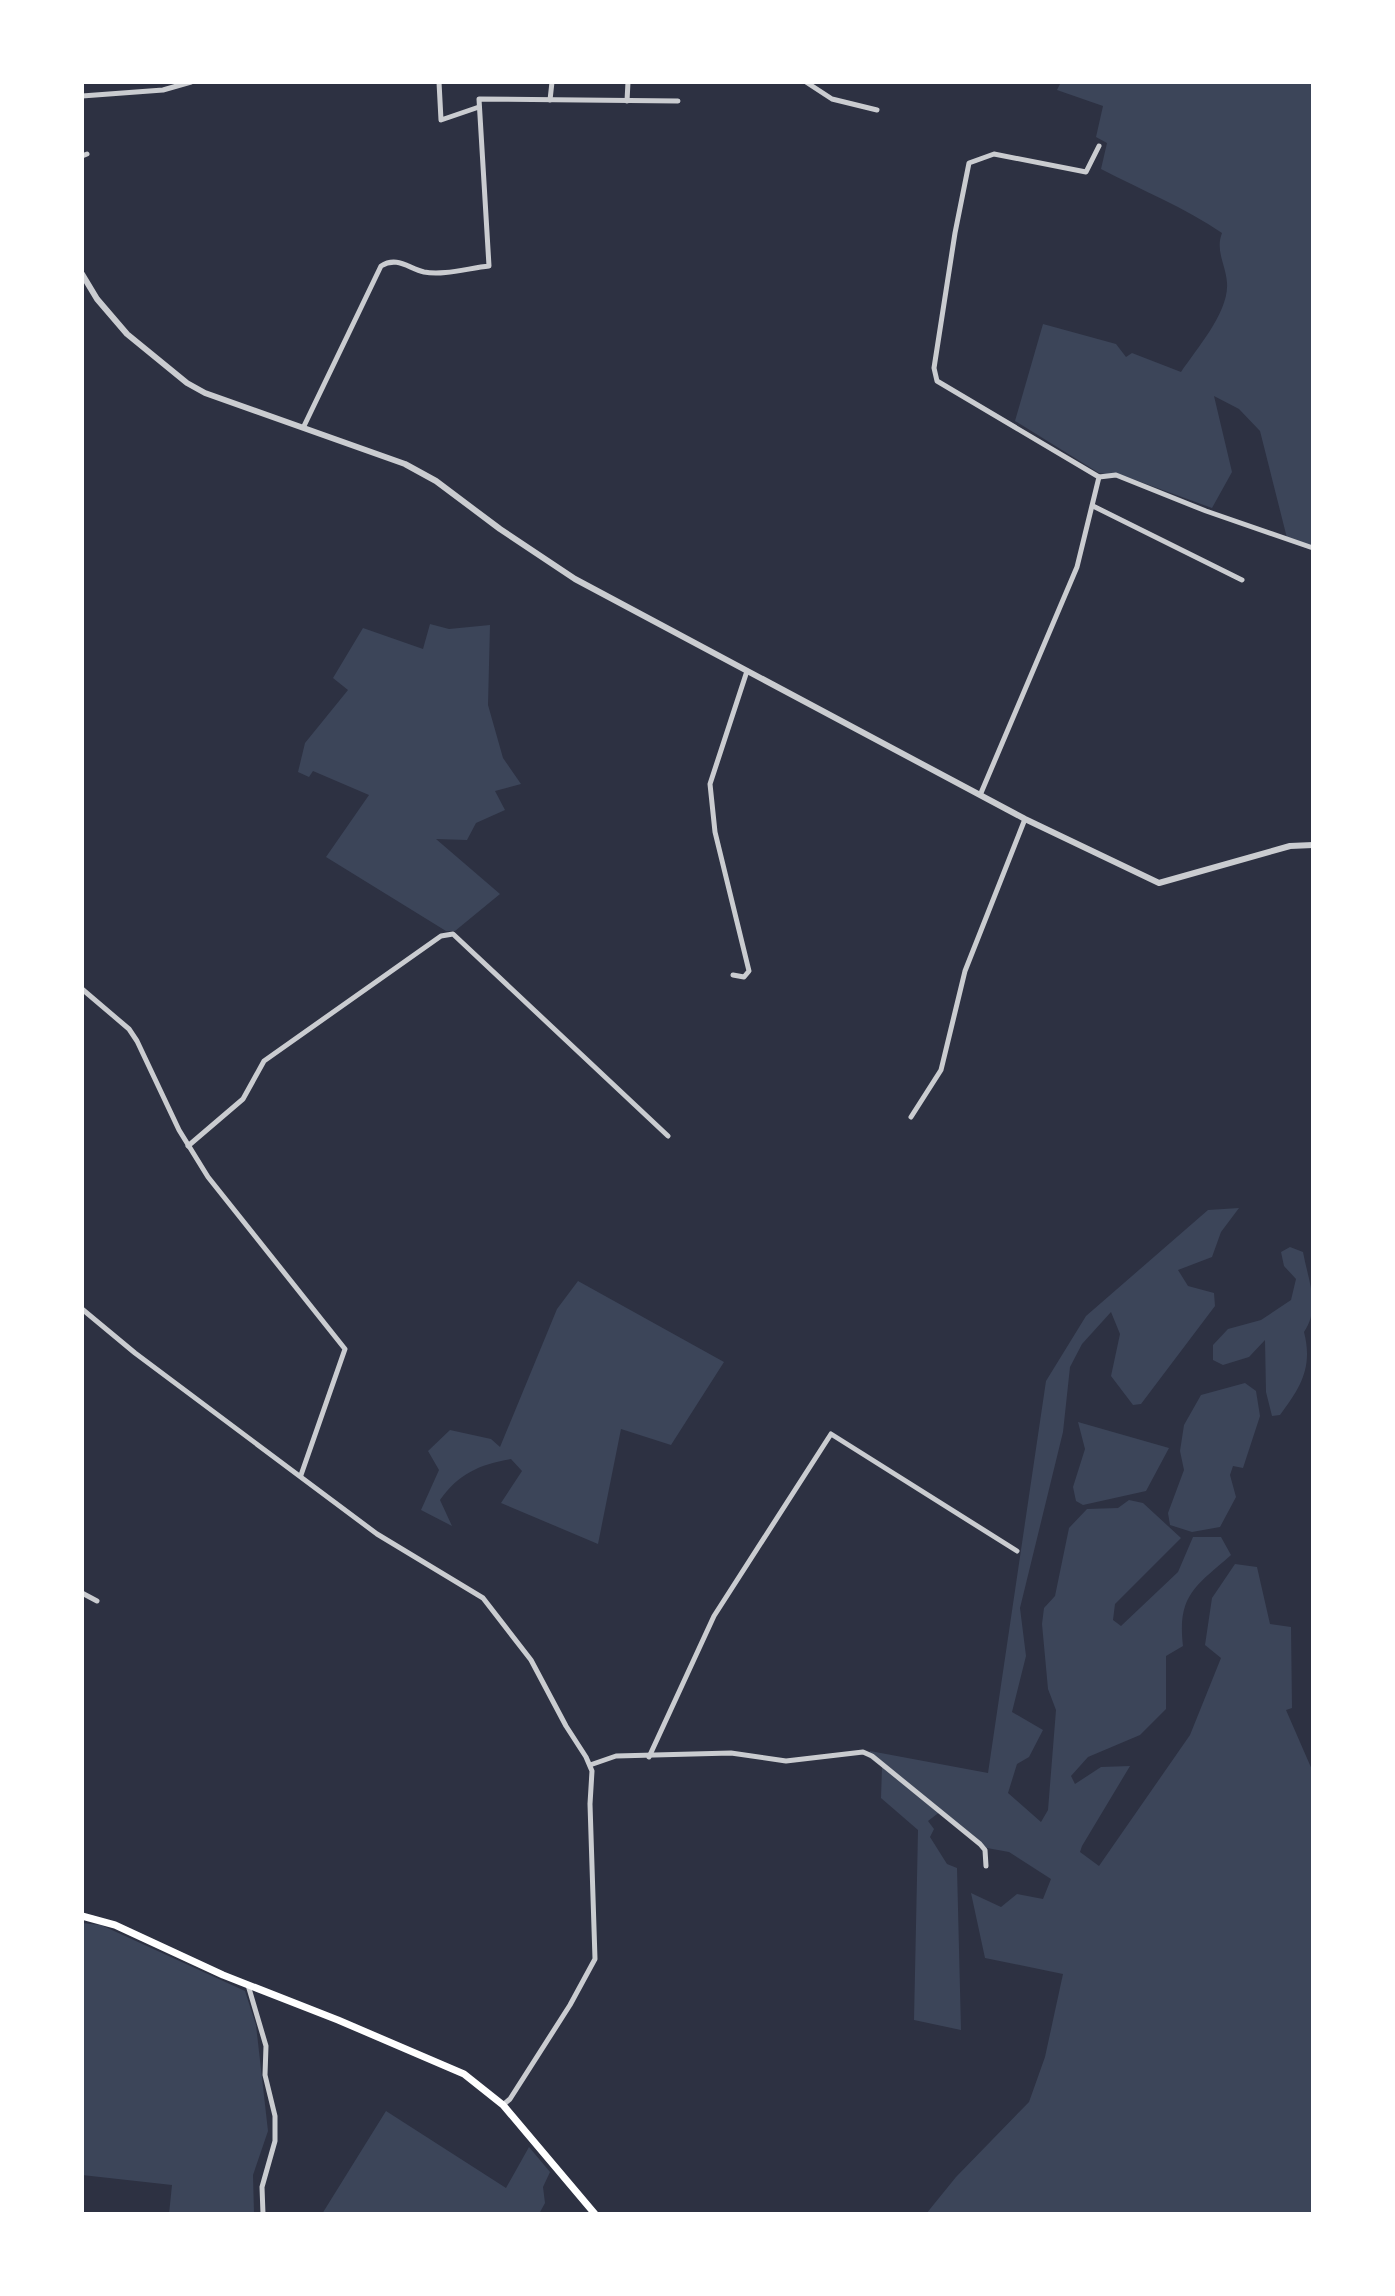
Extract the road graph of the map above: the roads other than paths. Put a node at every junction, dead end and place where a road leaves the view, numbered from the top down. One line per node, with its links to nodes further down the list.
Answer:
1 (191, 82): 6 (street)
2 (439, 82): 10 (street)
3 (552, 82): 7 (street)
4 (806, 82): 11 (street)
5 (629, 83): 8 (street)
6 (82, 96)
7 (550, 100): 8 (street); 10 (street)
8 (627, 101): 9 (street)
9 (678, 101)
10 (479, 107): 14 (street)
11 (877, 110)
12 (1099, 146): 15 (street)
13 (82, 274): 14 (street)
14 (304, 426): 19 (street)
15 (1099, 477): 16 (street); 17 (street)
16 (1093, 506): 18 (street); 20 (street)
17 (1313, 548)
18 (1242, 580)
19 (747, 671): 20 (street); 23 (street)
20 (981, 793): 21 (street)
21 (1025, 819): 22 (street); 25 (street)
22 (1313, 845)
23 (733, 975)
24 (82, 989): 27 (street)
25 (911, 1117)
26 (668, 1136): 27 (street)
27 (188, 1146): 29 (street)
28 (82, 1309): 29 (street)
29 (301, 1475): 34 (street)
30 (1017, 1551): 33 (street)
31 (82, 1593): 32 (street)
32 (97, 1601)
33 (649, 1757): 34 (street); 35 (street)
34 (590, 1765): 38 (street)
35 (986, 1866)
36 (82, 1916): 37 (main road)
37 (248, 1985): 38 (main road); 39 (street)
38 (503, 2105): 40 (main road)
39 (263, 2214)
40 (595, 2214)

